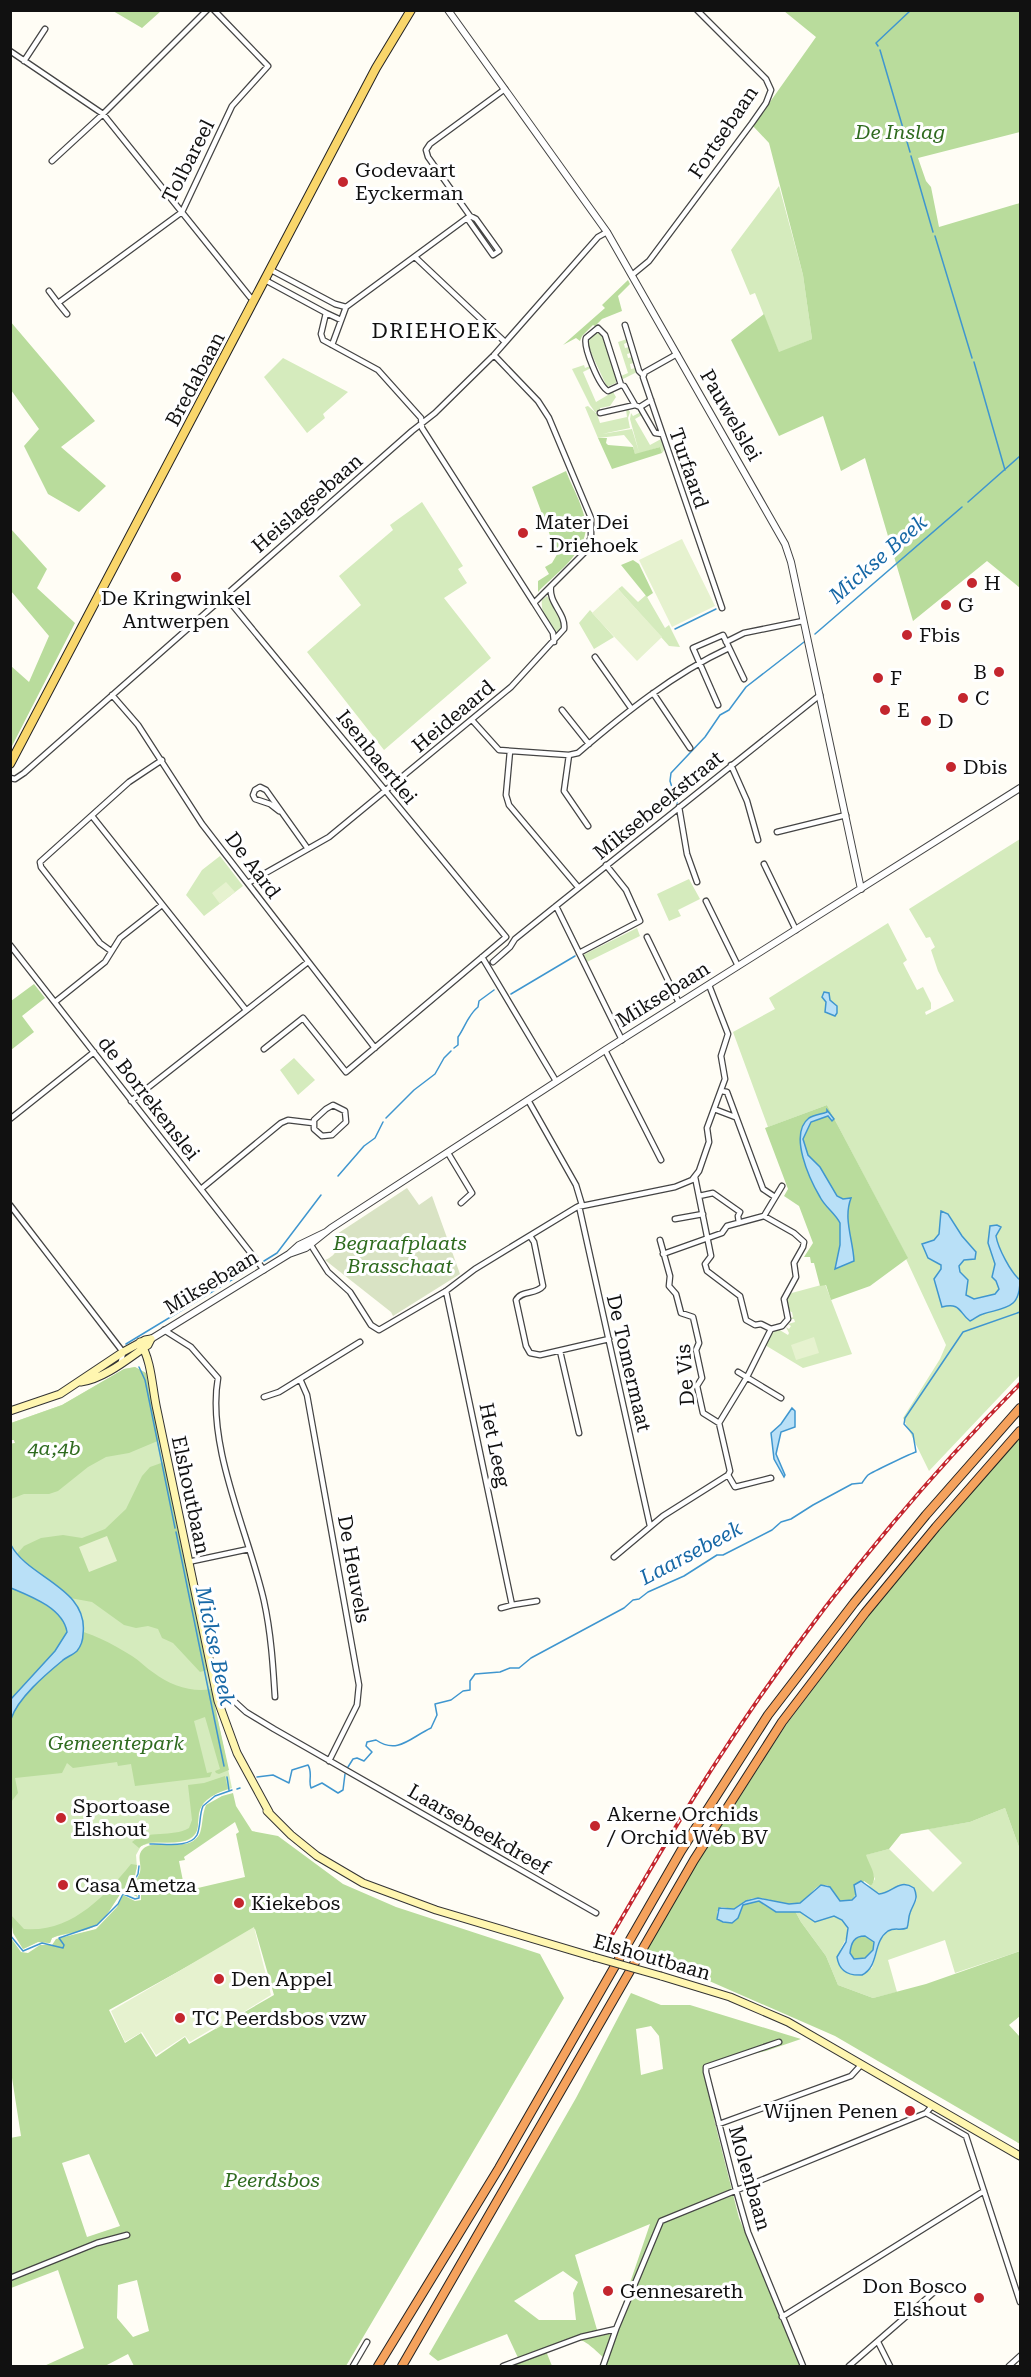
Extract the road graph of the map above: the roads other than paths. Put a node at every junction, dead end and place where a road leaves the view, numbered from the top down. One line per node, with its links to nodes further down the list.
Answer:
1 (207, 10): 10 (street)
2 (214, 10): 12 (street, Tolbareel)
3 (411, 10): 16 (main road, Bredabaan)
4 (448, 10): 9 (street, Pauwelslei)
5 (698, 10): 17 (street, Fortsebaan)
6 (45, 29): 8 (street)
7 (10, 51): 8 (street)
8 (24, 61): 10 (street)
9 (505, 89): 13 (street); 14 (street, Pauwelslei)
10 (103, 114): 11 (street); 12 (street)
11 (52, 161)
12 (182, 212): 20 (street); 21 (street, Tolbareel)
13 (468, 217): 13 (street); 15 (street)
14 (608, 232): 17 (street, Pauwelslei); 27 (street, Heislagsebaan)
15 (415, 257): 22 (street); 27 (street)
16 (271, 270): 18 (main road, Bredabaan); 22 (street)
17 (632, 275): 29 (street, Pauwelslei)
18 (265, 280): 20 (main road, Bredabaan); 23 (street)
19 (49, 291): 21 (street)
20 (255, 300): 61 (main road, Bredabaan)
21 (58, 303): 24 (street)
22 (346, 307): 25 (street)
23 (326, 313): 25 (street); 28 (street)
24 (67, 314)
25 (341, 320): 28 (street)
26 (625, 325): 31 (street, Turfaard)
27 (505, 342): 30 (street, Heislagsebaan)
28 (332, 345): 36 (street)
29 (677, 354): 31 (street); 42 (street, Pauwelslei)
30 (494, 355): 36 (street, Heislagsebaan); 38 (street)
31 (643, 375): 33 (street, Turfaard)
32 (621, 385): 32 (street); 34 (street)
33 (651, 400): 34 (street); 37 (street, Turfaard)
34 (637, 406): 35 (street); 37 (street)
35 (600, 413)
36 (422, 422): 39 (street, Heislagsebaan); 40 (street)
37 (662, 434): 41 (street, Turfaard)
38 (551, 586): 40 (street); 43 (street)
39 (225, 596): 50 (street, Heislagsebaan); 65 (street, Isenbaertlei)
40 (534, 603): 43 (street)
41 (722, 608)
42 (803, 621): 44 (street); 51 (street, Pauwelslei)
43 (554, 642): 55 (street, Heideaard)
44 (726, 642): 45 (street); 47 (street)
45 (729, 648): 47 (street); 48 (street)
46 (595, 657): 53 (street)
47 (699, 662): 49 (street); 52 (street)
48 (744, 679)
49 (653, 693): 53 (street); 57 (street)
50 (112, 695): 60 (street, De Aard); 63 (street, Heislagsebaan)
51 (820, 695): 62 (street, Miksebeekstraat); 68 (street, Pauwelslei)
52 (718, 705)
53 (632, 708): 56 (street)
54 (562, 710): 56 (street)
55 (472, 720): 58 (street); 65 (street, Heideaard)
56 (590, 744): 59 (street)
57 (690, 748)
58 (510, 751): 59 (street); 78 (street)
59 (569, 755): 70 (street)
60 (162, 760): 69 (street); 77 (street, De Aard)
61 (10, 764)
62 (731, 765): 66 (street, Miksebeekstraat); 72 (street)
63 (10, 778)
64 (1020, 789): 79 (street, Miksebaan)
65 (385, 791): 73 (street, Heideaard); 84 (street, Isenbaertlei)
66 (679, 807): 75 (street, Miksebeekstraat); 76 (street)
67 (279, 811): 67 (street); 73 (street)
68 (846, 815): 71 (street); 79 (street, Pauwelslei)
69 (92, 816): 81 (street); 88 (street)
70 (588, 826)
71 (777, 832)
72 (758, 840)
73 (308, 849): 77 (street, Heideaard)
74 (765, 864): 83 (street)
75 (606, 865): 78 (street, Miksebeekstraat); 89 (street)
76 (697, 882)
77 (248, 883): 91 (street, De Aard)
78 (579, 887): 82 (street, Miksebeekstraat)
79 (861, 889): 83 (street, Miksebaan)
80 (706, 901): 93 (street)
81 (162, 905): 88 (street); 97 (street)
82 (556, 906): 86 (street, Miksebeekstraat); 89 (street)
83 (796, 930): 93 (street, Miksebaan)
84 (506, 937): 86 (street); 90 (street)
85 (647, 938): 96 (street)
86 (515, 939): 92 (street, Miksebeekstraat)
87 (10, 945): 95 (street, de Borrekenslei)
88 (111, 951): 95 (street)
89 (579, 953): 98 (street)
90 (482, 957): 99 (street); 103 (street)
91 (308, 962): 97 (street); 99 (street, De Aard)
92 (493, 962)
93 (738, 966): 94 (street, Miksebaan)
94 (709, 985): 96 (street, Miksebaan); 104 (street)
95 (55, 1002): 102 (street, de Borrekenslei)
96 (679, 1004): 98 (street, Miksebaan)
97 (246, 1010): 106 (street)
98 (622, 1040): 101 (street, Miksebaan)
99 (375, 1048): 100 (street)
100 (264, 1049)
101 (604, 1050): 103 (street, Miksebaan); 112 (street)
102 (94, 1052): 106 (street, de Borrekenslei); 109 (street)
103 (556, 1081): 105 (street, Miksebaan)
104 (721, 1091): 107 (street); 108 (street)
105 (528, 1100): 111 (street, Miksebaan); 120 (street, De Tomermaat)
106 (131, 1101): 115 (street, de Borrekenslei)
107 (714, 1109): 108 (street); 113 (street)
108 (735, 1117): 117 (street)
109 (10, 1119)
110 (313, 1123): 110 (street); 115 (street)
111 (448, 1153): 118 (street); 128 (street, Miksebaan)
112 (662, 1160)
113 (695, 1177): 116 (street); 120 (street)
114 (782, 1186): 117 (street)
115 (201, 1189): 130 (street, de Borrekenslei)
116 (699, 1196): 121 (street); 124 (street)
117 (775, 1197): 122 (street)
118 (461, 1203)
119 (10, 1205): 139 (street)
120 (581, 1205): 125 (street); 135 (street, De Tomermaat)
121 (703, 1214): 123 (street); 126 (street)
122 (764, 1216): 124 (street); 132 (street)
123 (675, 1219)
124 (739, 1222): 126 (street)
125 (530, 1236): 131 (street); 138 (street)
126 (708, 1239): 129 (street); 132 (street)
127 (660, 1240): 129 (street, De Vis)
128 (309, 1242): 130 (street, Miksebaan); 131 (street)
129 (663, 1254): 149 (street, De Vis)
130 (264, 1270): 133 (street, Miksebaan)
131 (446, 1291): 159 (street, Het Leeg)
132 (771, 1329): 142 (street)
133 (164, 1330): 134 (street, Miksebaan); 155 (street)
134 (151, 1339): 137 (main road, Miksebaan)
135 (609, 1339): 138 (street); 154 (street, De Tomermaat)
136 (360, 1342): 144 (street)
137 (139, 1347): 139 (main road, Miksebaan); 140 (main road, Miksebaan); 157 (main road, Elshoutbaan)
138 (560, 1351): 151 (street)
139 (123, 1352): 140 (street); 143 (main road, Miksebaan)
140 (121, 1362): 143 (main road, Miksebaan)
141 (738, 1372): 142 (street)
142 (747, 1377): 146 (street); 149 (street)
143 (85, 1379): 148 (main road, Miksebaan)
144 (300, 1379): 145 (street); 163 (street, De Heuvels)
145 (264, 1397)
146 (781, 1398)
147 (1020, 1408): 183 (highway)
148 (10, 1411)
149 (719, 1423): 152 (street, De Vis)
150 (1020, 1431): 184 (highway)
151 (579, 1433)
152 (728, 1475): 153 (street); 154 (street)
153 (771, 1478)
154 (651, 1526): 156 (street)
155 (249, 1549): 157 (street); 161 (street)
156 (614, 1557)
157 (188, 1562): 162 (main road, Elshoutbaan)
158 (537, 1601): 159 (street)
159 (512, 1605): 160 (street)
160 (501, 1608)
161 (275, 1697)
162 (218, 1701): 163 (street); 166 (main road, Elshoutbaan, bridge)
163 (329, 1761): 164 (street, Laarsebeekdreef)
164 (596, 1913)
165 (779, 2042): 169 (street, Molenbaan)
166 (861, 2065): 167 (main road, Elshoutbaan); 169 (street)
167 (932, 2106): 168 (street); 170 (main road, Elshoutbaan)
168 (926, 2113): 171 (street); 172 (street)
169 (719, 2124): 171 (street, Molenbaan)
170 (1020, 2156)
171 (735, 2190): 177 (street, Molenbaan); 178 (street)
172 (984, 2191): 176 (street); 177 (street)
173 (127, 2235): 174 (street)
174 (10, 2278)
175 (941, 2286): 180 (street)
176 (1020, 2302)
177 (782, 2317): 187 (street, Molenbaan)
178 (616, 2329): 185 (street); 186 (street)
179 (367, 2342): 182 (street)
180 (878, 2342): 188 (street); 189 (street)
181 (1020, 2356): 190 (street)
182 (353, 2367)
183 (378, 2367)
184 (402, 2367)
185 (503, 2367)
186 (603, 2367)
187 (802, 2367)
188 (849, 2367)
189 (890, 2367)
190 (1008, 2367)

